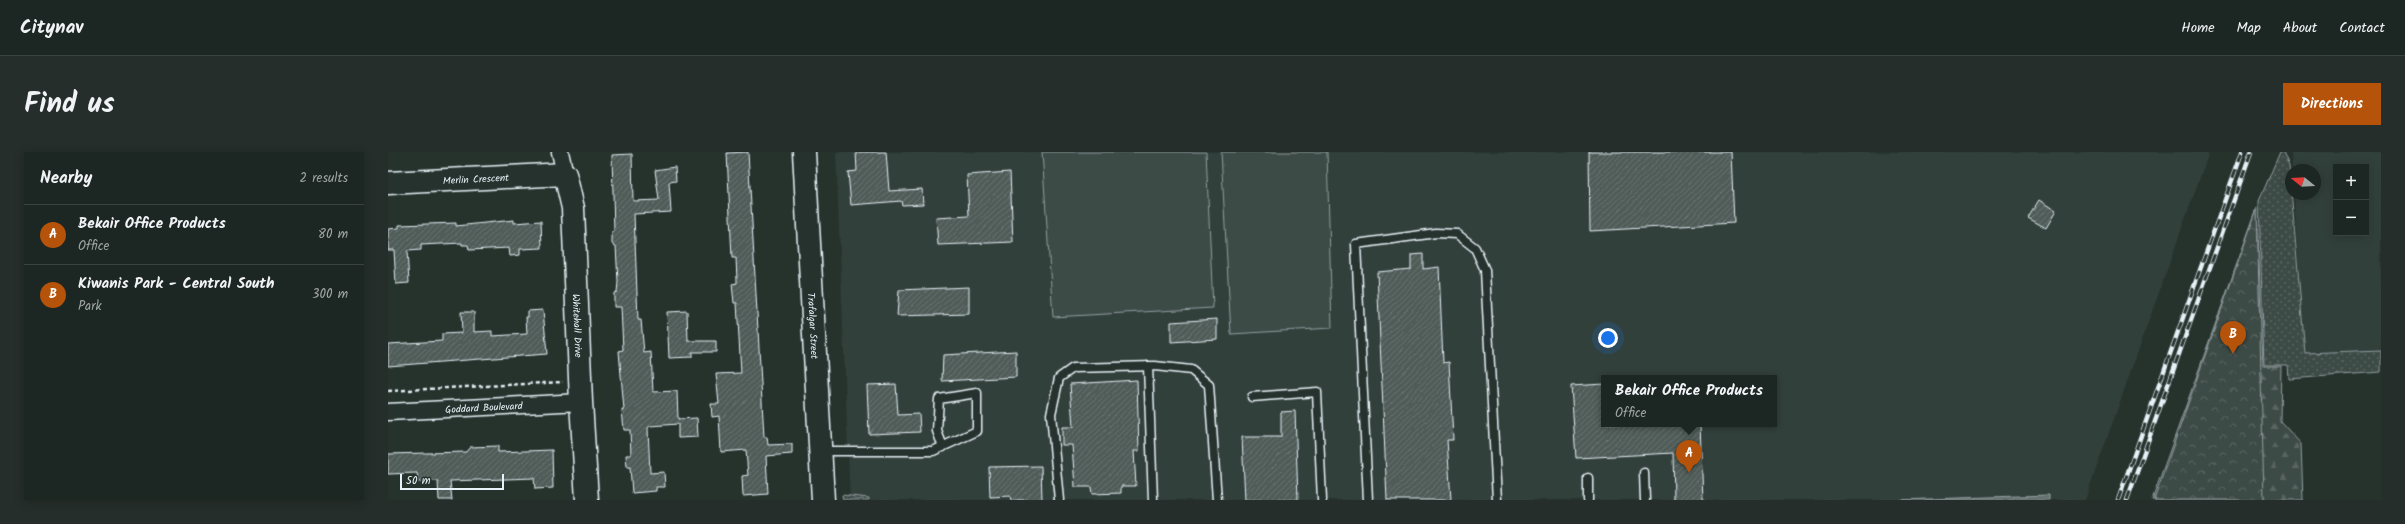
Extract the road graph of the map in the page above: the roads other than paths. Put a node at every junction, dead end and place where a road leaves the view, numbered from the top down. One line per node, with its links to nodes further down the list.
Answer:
1 (560, 152): 3 (street, Whitehall Drive)
2 (804, 152): 10 (street, Trafalgar Street)
3 (565, 174): 4 (street, Merlin Crescent); 7 (street, Whitehall Drive)
4 (388, 183)
5 (1148, 366): 15 (lane); 16 (lane); 17 (lane)
6 (1252, 397): 18 (lane)
7 (580, 402): 8 (street, Goddard Boulevard); 13 (street, Whitehall Drive)
8 (388, 412)
9 (943, 447): 9 (lane); 10 (lane)
10 (820, 450): 14 (street, Trafalgar Street)
11 (1644, 473): 22 (lane)
12 (1588, 478): 21 (lane)
13 (587, 500)
14 (823, 500)
15 (1059, 500)
16 (1154, 500)
17 (1217, 500)
18 (1322, 500)
19 (1368, 500): 20 (lane)
20 (1497, 500)
21 (1588, 500)
22 (1645, 500)

